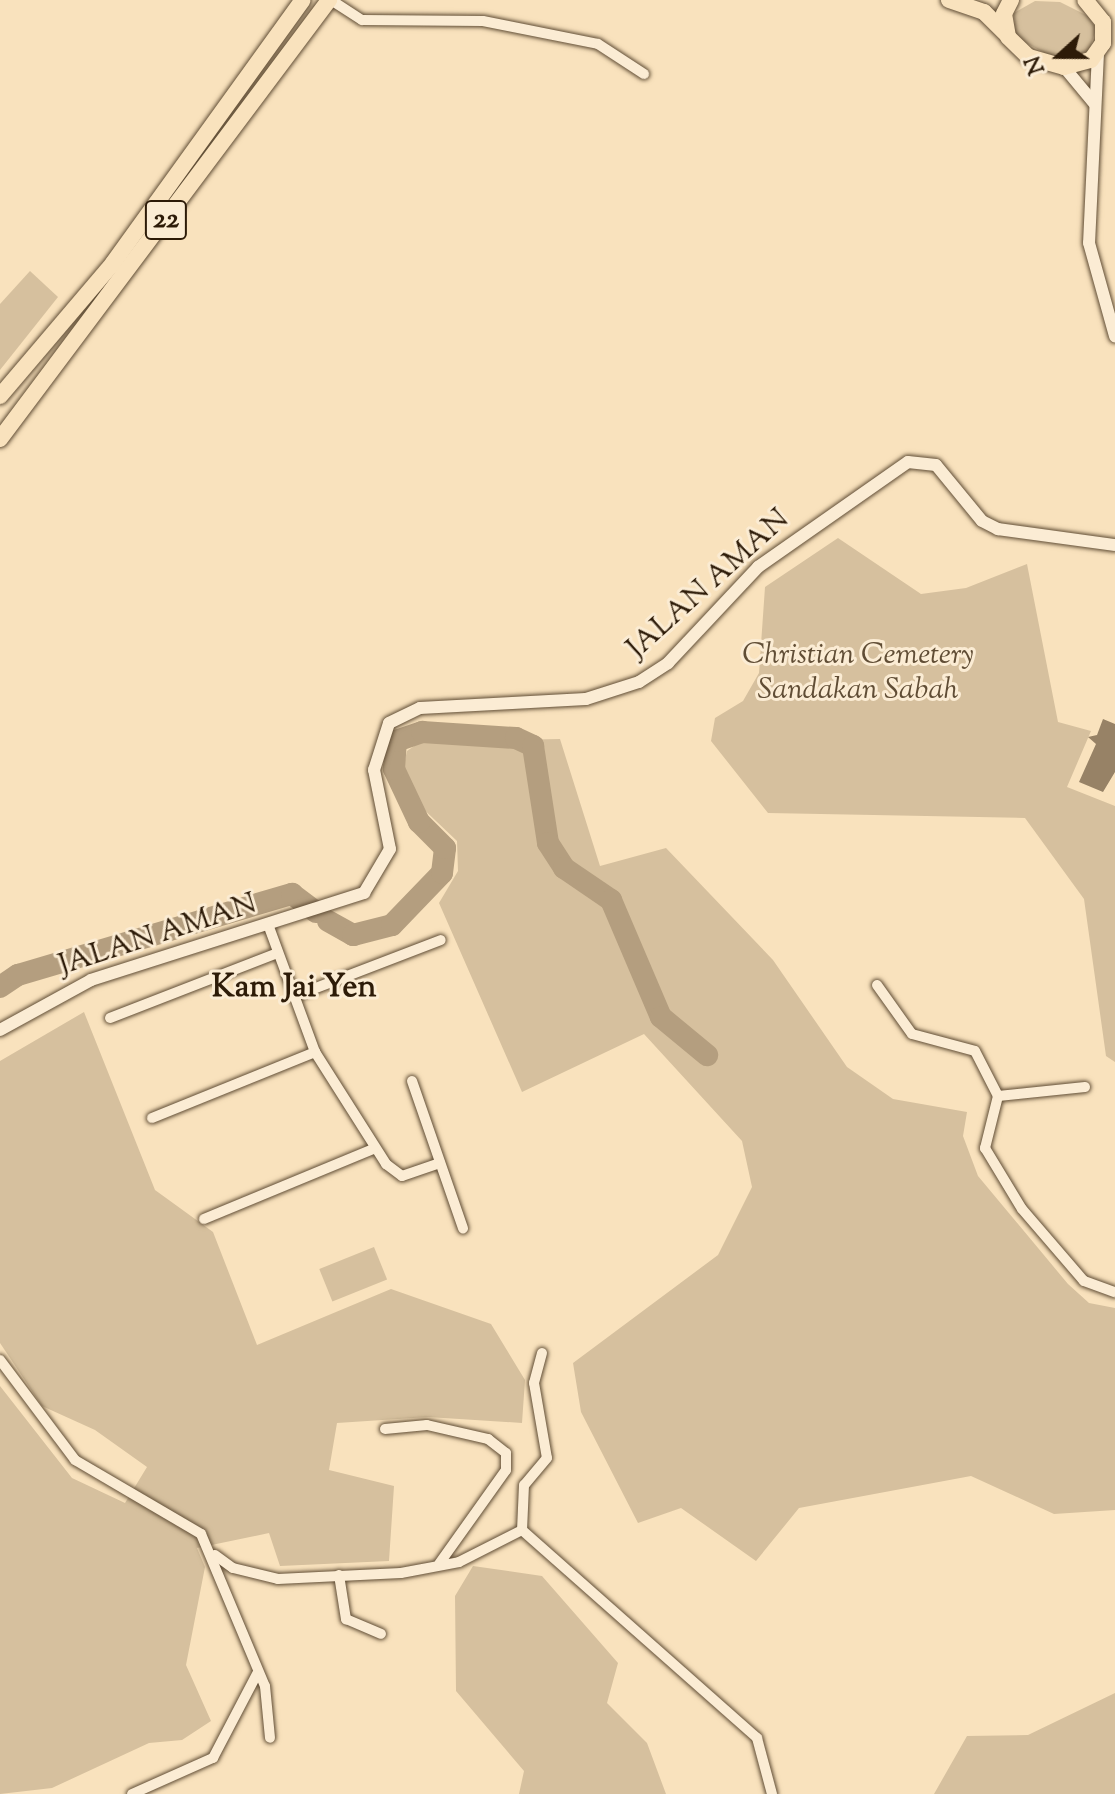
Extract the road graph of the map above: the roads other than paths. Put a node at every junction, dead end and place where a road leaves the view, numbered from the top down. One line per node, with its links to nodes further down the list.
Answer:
1 (303, 0): 13 (highway, 22)
2 (330, 0): 10 (street); 14 (highway, 22)
3 (949, 0): 7 (highway)
4 (1011, 0): 7 (highway)
5 (1085, 0): 8 (highway)
6 (1115, 26): 8 (highway)
7 (1008, 37): 9 (highway)
8 (1098, 53): 9 (highway); 11 (street)
9 (1064, 67): 11 (street)
10 (644, 74)
11 (1094, 103): 12 (street)
12 (1115, 336)
13 (0, 396)
14 (0, 439)
15 (1115, 545): 16 (street, JALAN AMAN)
16 (269, 927): 18 (street); 22 (street, JALAN AMAN)
17 (441, 940): 20 (street)
18 (278, 953): 20 (street); 21 (street)
19 (877, 985): 26 (street)
20 (295, 996): 23 (street)
21 (110, 1018)
22 (0, 1030)
23 (315, 1052): 27 (street); 28 (street)
24 (412, 1081): 29 (street)
25 (1085, 1087): 26 (street)
26 (998, 1096): 32 (street)
27 (152, 1118)
28 (375, 1148): 29 (street); 30 (street)
29 (440, 1163): 31 (street)
30 (204, 1219)
31 (463, 1228)
32 (1115, 1292)
33 (542, 1353): 36 (street)
34 (0, 1360): 37 (street)
35 (385, 1429): 38 (street)
36 (522, 1530): 38 (street); 44 (street)
37 (215, 1555): 39 (street); 41 (street)
38 (439, 1564): 39 (street)
39 (339, 1575): 40 (street)
40 (381, 1634)
41 (257, 1674): 42 (street); 43 (street)
42 (270, 1738)
43 (132, 1794)
44 (772, 1794)

